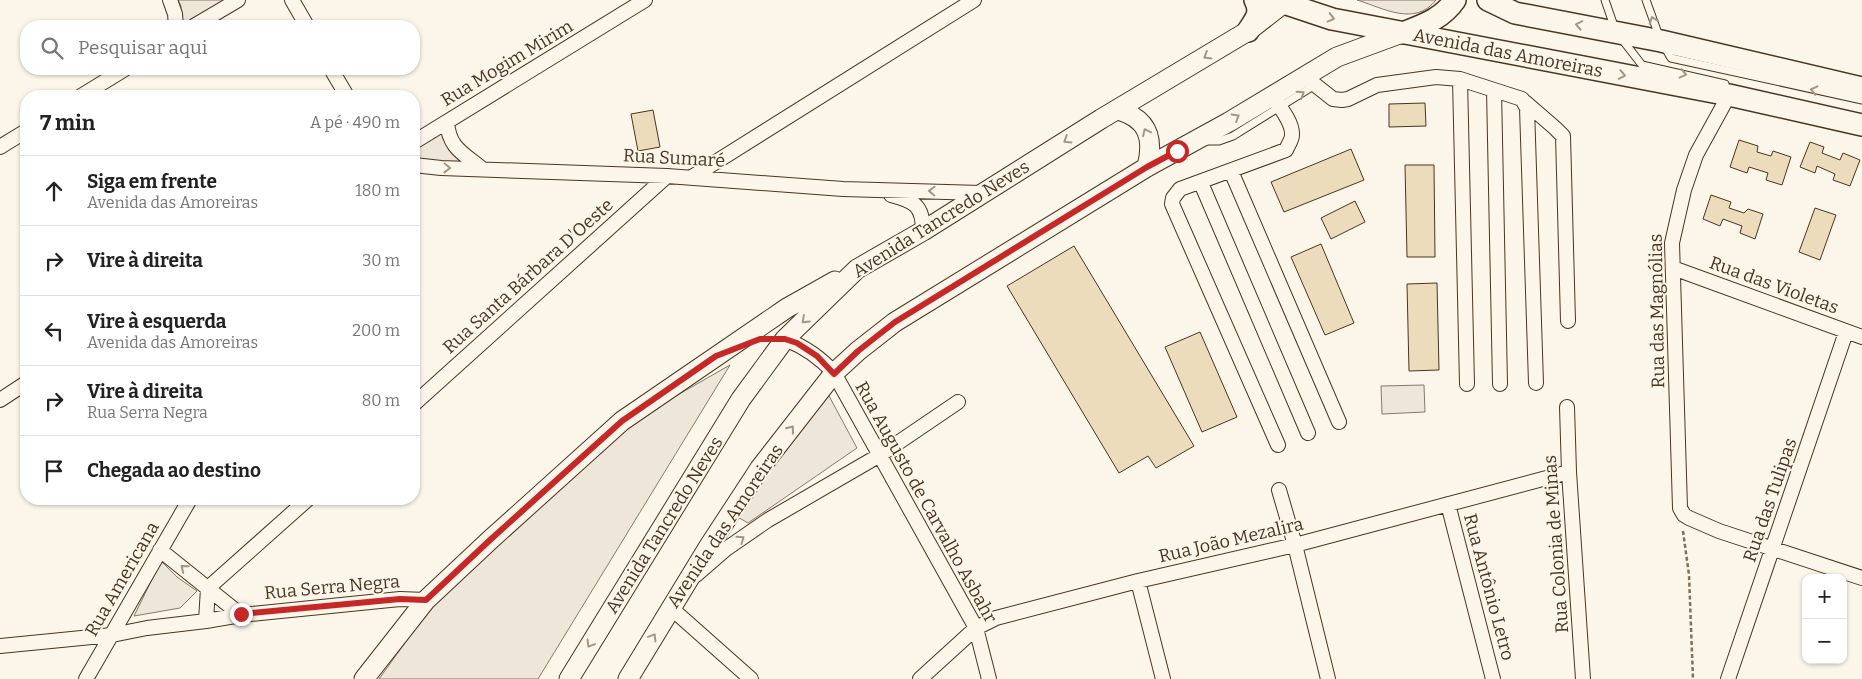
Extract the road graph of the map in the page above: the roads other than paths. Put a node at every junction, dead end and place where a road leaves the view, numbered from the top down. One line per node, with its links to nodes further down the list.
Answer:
1 (170, 0): 12 (street)
2 (238, 0): 13 (street)
3 (292, 0): 14 (street)
4 (645, 0): 32 (street, Rua Mogim Mirim)
5 (974, 0): 42 (street)
6 (1255, 0): 15 (main road)
7 (1455, 0): 17 (main road)
8 (1605, 0): 16 (lane)
9 (1646, 0): 18 (lane, one-way to 9)
10 (1284, 1): 15 (main road, Avenida Tancredo Neves); 17 (main road, one-way to 17)
11 (1498, 2): 16 (main road, one-way to 11)
12 (176, 20)
13 (204, 20)
14 (304, 20)
15 (1248, 31): 31 (main road, Avenida Tancredo Neves, one-way to 31)
16 (1616, 32): 18 (main road); 27 (lane, one-way to 27)
17 (1402, 33): 22 (main road, Avenida das Amoreiras); 27 (main road, Avenida das Amoreiras, one-way to 27)
18 (1661, 41): 23 (main road); 28 (lane, one-way to 18)
19 (115, 75): 24 (street)
20 (335, 75): 25 (street)
21 (1460, 79): 22 (street); 26 (street); 56 (street)
22 (1310, 80): 29 (main road, Avenida das Amoreiras, one-way to 22)
23 (1862, 88)
24 (91, 90)
25 (343, 90)
26 (1494, 90): 30 (street); 57 (street)
27 (1733, 91): 33 (main road, Avenida das Amoreiras); 47 (street, Rua das Magnólias)
28 (1862, 100)
29 (1276, 102): 38 (main road, Avenida das Amoreiras, one-way to 29); 40 (street)
30 (1524, 102): 49 (street); 55 (street)
31 (1118, 110): 38 (main road, one-way to 31); 45 (main road, Avenida Tancredo Neves, one-way to 45)
32 (447, 122): 35 (street, Rua Mogim Mirim); 39 (street)
33 (1862, 125)
34 (20, 135): 36 (street)
35 (420, 138)
36 (0, 148)
37 (420, 166): 39 (street, Rua Sumaré, one-way to 39)
38 (1147, 167): 54 (main road, Avenida das Amoreiras)
39 (481, 168): 41 (street, Rua Sumaré)
40 (1231, 171): 43 (street); 63 (street)
41 (666, 176): 42 (street, Rua Sumaré); 59 (street, Rua Santa Bárbara D'Oeste)
42 (692, 177): 44 (street, Rua Sumaré)
43 (1201, 183): 64 (street); 65 (street)
44 (864, 188): 45 (street, Rua Sumaré, one-way to 44); 46 (street, Rua Sumaré)
45 (981, 193): 46 (main road, Avenida Tancredo Neves)
46 (922, 231): 48 (main road, Avenida Tancredo Neves)
47 (1673, 268): 50 (street, Rua das Violetas); 73 (street, Rua das Magnólias)
48 (857, 269): 52 (main road, Avenida Tancredo Neves, one-way to 52); 53 (main road)
49 (1568, 321)
50 (1846, 332): 51 (street, Rua das Violetas); 73 (street, Rua das Tulipas)
51 (1862, 337)
52 (785, 339): 53 (main road); 54 (street, Rua Augusto de Carvalho Asbahr); 88 (main road, Avenida Tancredo Neves, one-way to 88)
53 (716, 356): 79 (main road)
54 (834, 374): 66 (street, Rua Augusto de Carvalho Asbahr); 76 (main road, Avenida das Amoreiras, one-way to 54)
55 (1536, 382)
56 (1467, 384)
57 (1500, 384)
58 (20, 388): 60 (street)
59 (420, 399)
60 (0, 400)
61 (958, 402): 66 (street)
62 (1567, 407): 67 (street, Rua Colonia de Minas)
63 (1339, 422)
64 (1308, 433)
65 (1278, 446)
66 (880, 455): 76 (street, one-way to 66); 83 (street, Rua Augusto de Carvalho Asbahr)
67 (1569, 472): 69 (street, Rua João Mezalira); 96 (street, Rua Colonia de Minas)
68 (1279, 490): 72 (street)
69 (1448, 504): 72 (street, Rua João Mezalira); 95 (street, Rua Antônio Letro)
70 (186, 505): 74 (street, Rua Americana)
71 (301, 505): 78 (street)
72 (1295, 545): 77 (street, Rua João Mezalira); 94 (street)
73 (1773, 549): 75 (street); 97 (street, Rua das Tulipas)
74 (160, 550): 78 (street, one-way to 74); 84 (street, Rua Americana)
75 (1862, 578)
76 (690, 581): 80 (main road, Avenida das Amoreiras)
77 (1138, 581): 83 (street, Rua João Mezalira); 93 (street)
78 (208, 588): 81 (street); 82 (street)
79 (426, 600): 81 (street, Rua Serra Negra); 87 (main road)
80 (671, 608): 89 (main road, Avenida das Amoreiras, one-way to 80); 90 (street)
81 (241, 614): 82 (street, Rua Serra Negra)
82 (206, 621): 84 (street, Rua Serra Negra)
83 (976, 628): 91 (street, Rua João Mezalira); 92 (street, Rua Augusto de Carvalho Asbahr)
84 (112, 635): 85 (street, Rua Serra Negra); 86 (street, Rua Americana)
85 (0, 646)
86 (86, 679)
87 (364, 679)
88 (569, 679)
89 (628, 679)
90 (751, 679)
91 (920, 679)
92 (990, 679)
93 (1163, 679)
94 (1328, 679)
95 (1493, 679)
96 (1583, 679)
97 (1728, 679)

